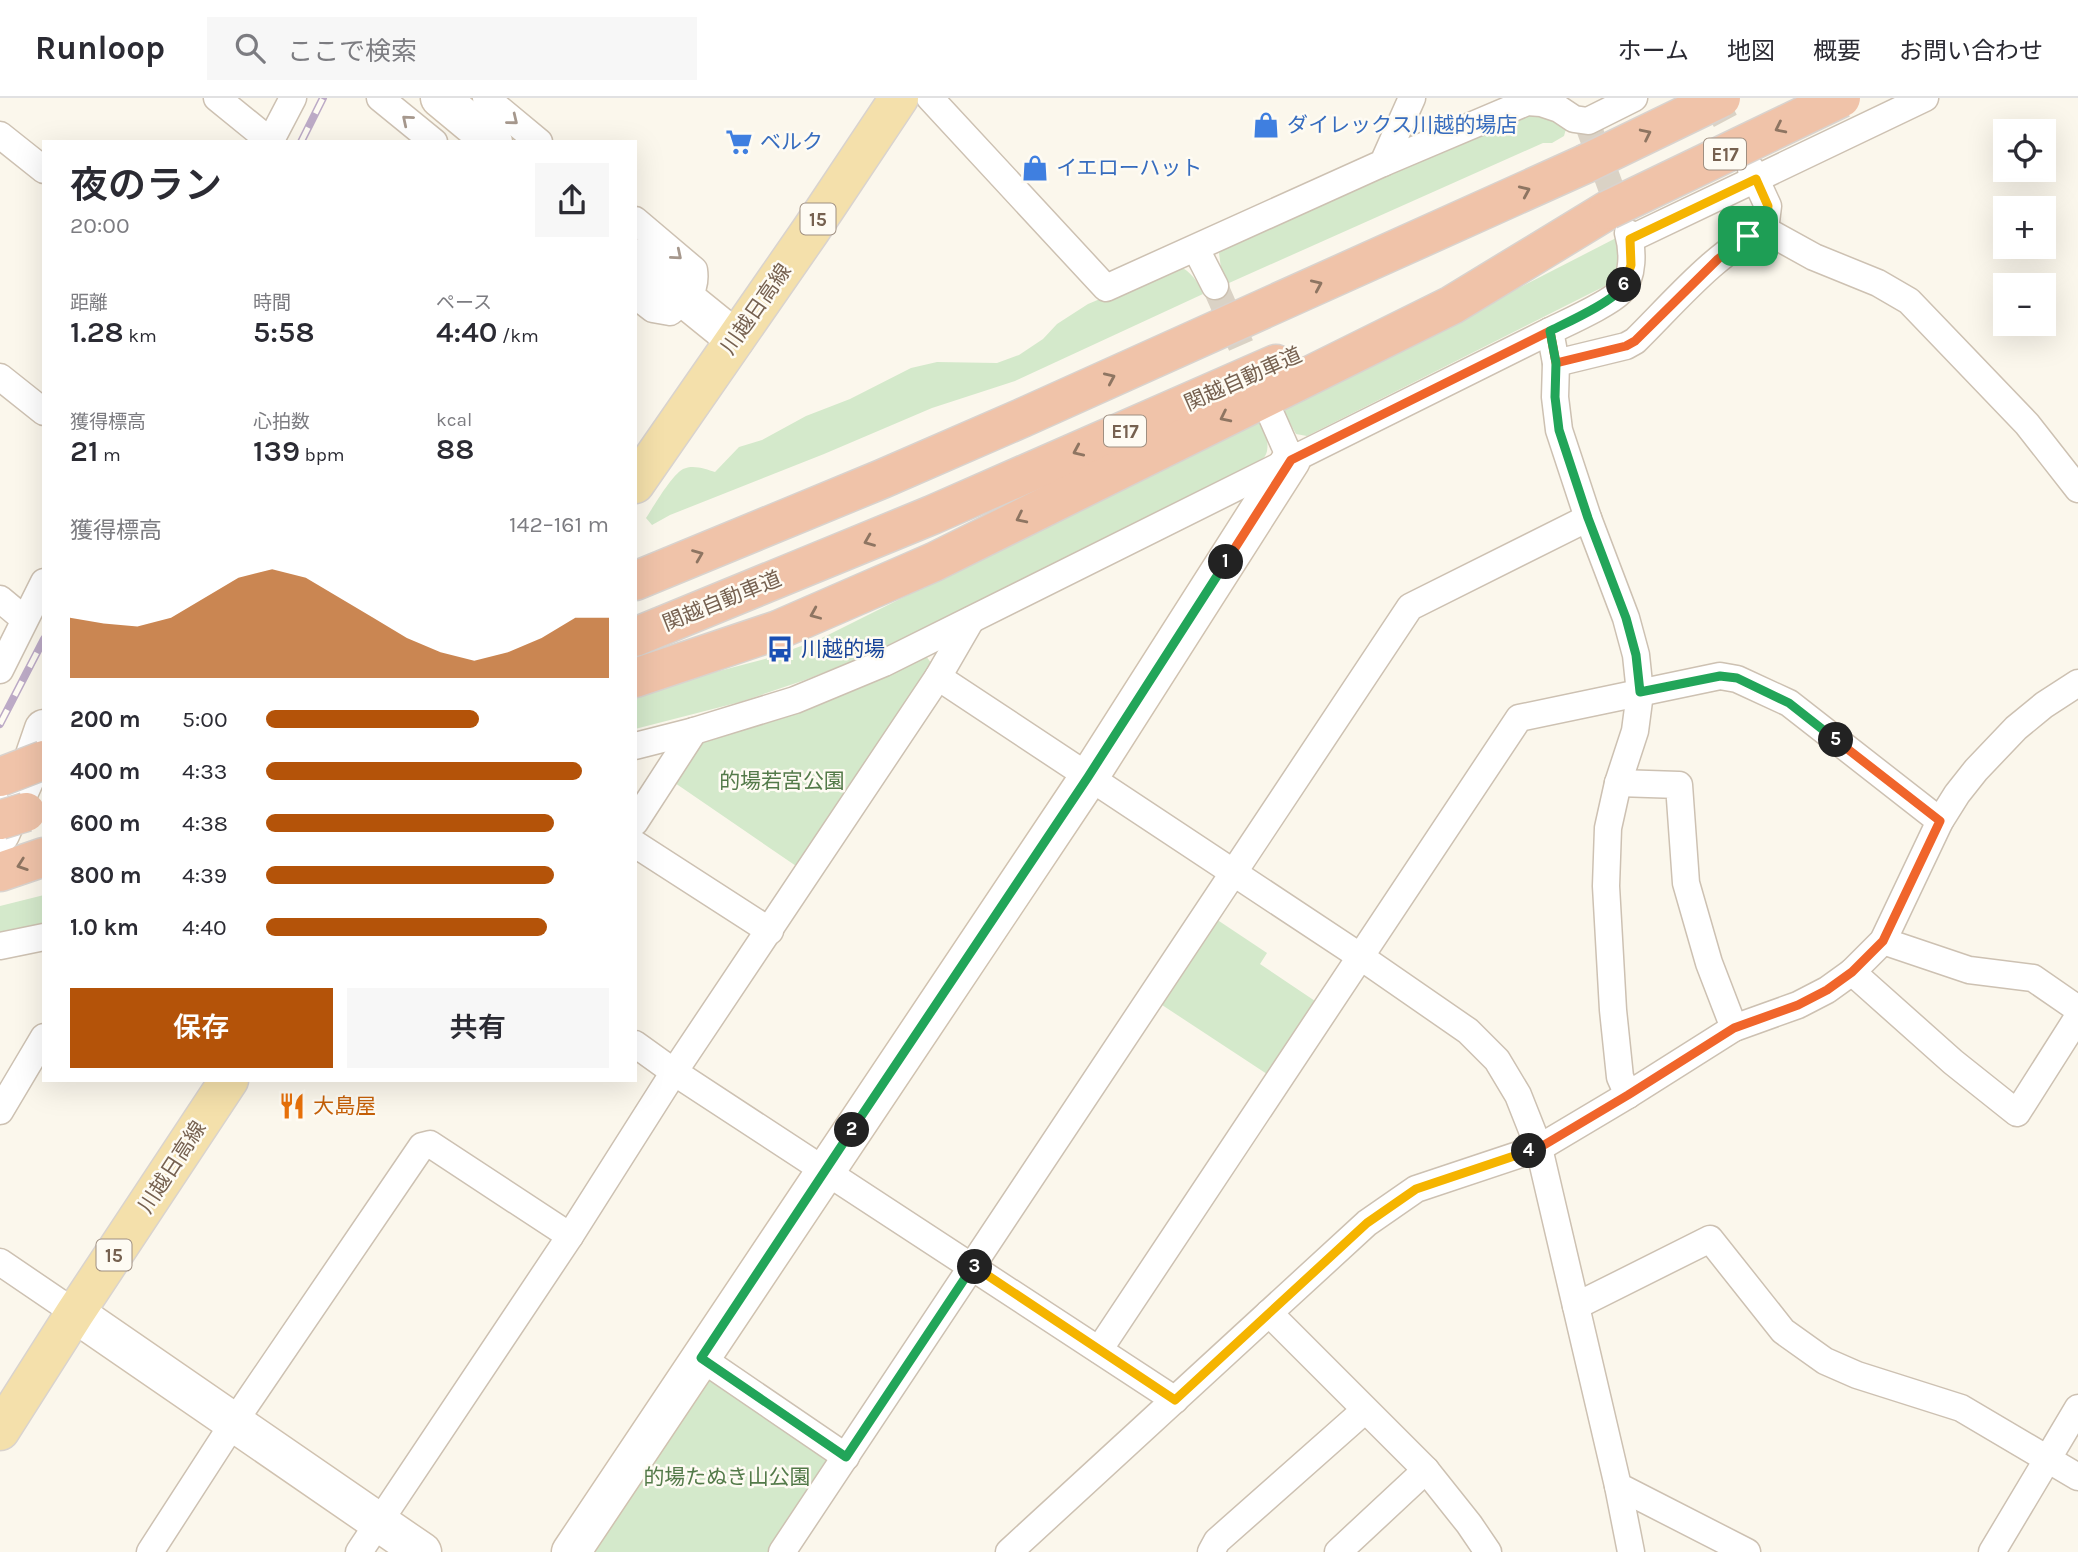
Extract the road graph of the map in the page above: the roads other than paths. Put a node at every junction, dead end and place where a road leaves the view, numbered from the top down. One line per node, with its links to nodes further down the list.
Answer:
1 (217, 98): 15 (street)
2 (293, 98): 16 (street)
3 (380, 98): 17 (street, one-way to 3)
4 (440, 98): 18 (street)
5 (486, 98): 19 (street, one-way to 19)
6 (899, 98): 32 (main road, 川越日高線 / 15)
7 (930, 98): 26 (street)
8 (1412, 98): 20 (street)
9 (1634, 98): 13 (street)
10 (1721, 98): 13 (highway, E17, one-way to 10, bridge)
11 (1841, 98): 24 (highway, 関越自動車道 / E17, one-way to 24, bridge)
12 (1925, 98): 22 (street)
13 (1586, 128): 20 (street); 37 (highway, E17, one-way to 13)
14 (0, 135): 21 (street)
15 (269, 140)
16 (271, 140)
17 (431, 140)
18 (492, 140)
19 (538, 140)
20 (1383, 163): 26 (street)
21 (42, 168)
22 (1754, 174): 24 (street); 25 (street)
23 (637, 222): 30 (street, one-way to 30)
24 (1622, 227): 31 (street); 48 (highway, 関越自動車道 / E17, one-way to 48); 50 (highway, one-way to 50)
25 (1765, 230): 33 (street); 40 (street)
26 (1196, 248): 28 (street)
27 (637, 260): 30 (street)
28 (1215, 286)
29 (637, 297): 30 (street)
30 (686, 300): 32 (street)
31 (1550, 331): 33 (street); 38 (street)
32 (735, 339): 39 (main road, 川越日高線 / 15)
33 (1556, 363): 41 (street)
34 (0, 377): 35 (street)
35 (42, 410)
36 (1272, 416): 38 (street)
37 (1022, 418): 42 (highway); 43 (highway, E17, one-way to 37)
38 (1291, 460): 47 (street); 59 (street)
39 (637, 481)
40 (2078, 489)
41 (1588, 518): 53 (street); 67 (street)
42 (637, 551)
43 (637, 580)
44 (42, 586): 46 (street)
45 (0, 599): 46 (street)
46 (24, 619): 49 (street)
47 (971, 620): 51 (street); 54 (street)
48 (637, 636)
49 (0, 670)
50 (637, 677)
51 (938, 677): 59 (street); 68 (street)
52 (2078, 683): 63 (street)
53 (1640, 692): 60 (street); 63 (street); 72 (street)
54 (694, 731): 56 (street); 62 (street)
55 (42, 735): 61 (street)
56 (637, 745)
57 (42, 761): 58 (highway, bridge)
58 (0, 777)
59 (1088, 777): 67 (street); 84 (street)
60 (1618, 783): 76 (street); 81 (street)
61 (18, 818)
62 (637, 819)
63 (1940, 821): 70 (street)
64 (637, 845): 68 (street)
65 (42, 858): 66 (highway, one-way to 66)
66 (0, 872)
67 (1234, 873): 72 (street); 87 (street)
68 (770, 931): 79 (street)
69 (42, 937): 71 (street)
70 (1883, 941): 73 (street); 74 (street)
71 (0, 946)
72 (1361, 957): 83 (street); 91 (street)
73 (1852, 972): 75 (street); 76 (street)
74 (2078, 1009)
75 (2078, 1017)
76 (1734, 1028): 81 (street)
77 (42, 1040): 82 (street)
78 (637, 1045): 79 (street)
79 (674, 1072): 84 (street); 85 (street)
80 (228, 1082): 89 (main road, 川越日高線 / 15)
81 (1628, 1095): 83 (street)
82 (0, 1111)
83 (1539, 1148): 88 (street); 90 (street)
84 (826, 1170): 87 (street); 92 (street)
85 (570, 1236): 96 (street); 103 (street)
86 (0, 1262): 89 (street)
87 (973, 1266): 91 (street); 98 (street)
88 (1576, 1306): 99 (street); 102 (street)
89 (75, 1313): 96 (street); 97 (main road, 川越日高線 / 15)
90 (1269, 1313): 93 (street); 95 (street)
91 (1099, 1350): 93 (street)
92 (701, 1358): 98 (street); 106 (street)
93 (1175, 1400): 108 (street)
94 (2078, 1408): 99 (street)
95 (1365, 1410): 100 (street); 109 (street)
96 (234, 1422): 103 (street); 104 (street)
97 (0, 1431)
98 (846, 1457): 107 (street)
99 (2047, 1460): 101 (street); 114 (street)
100 (1426, 1470): 110 (street); 111 (street)
101 (2078, 1477)
102 (1618, 1486): 112 (street); 113 (street)
103 (369, 1537): 105 (street)
104 (150, 1552)
105 (422, 1552)
106 (571, 1552)
107 (782, 1552)
108 (1009, 1552)
109 (1211, 1552)
110 (1338, 1552)
111 (1488, 1552)
112 (1631, 1552)
113 (1747, 1552)
114 (1992, 1552)

